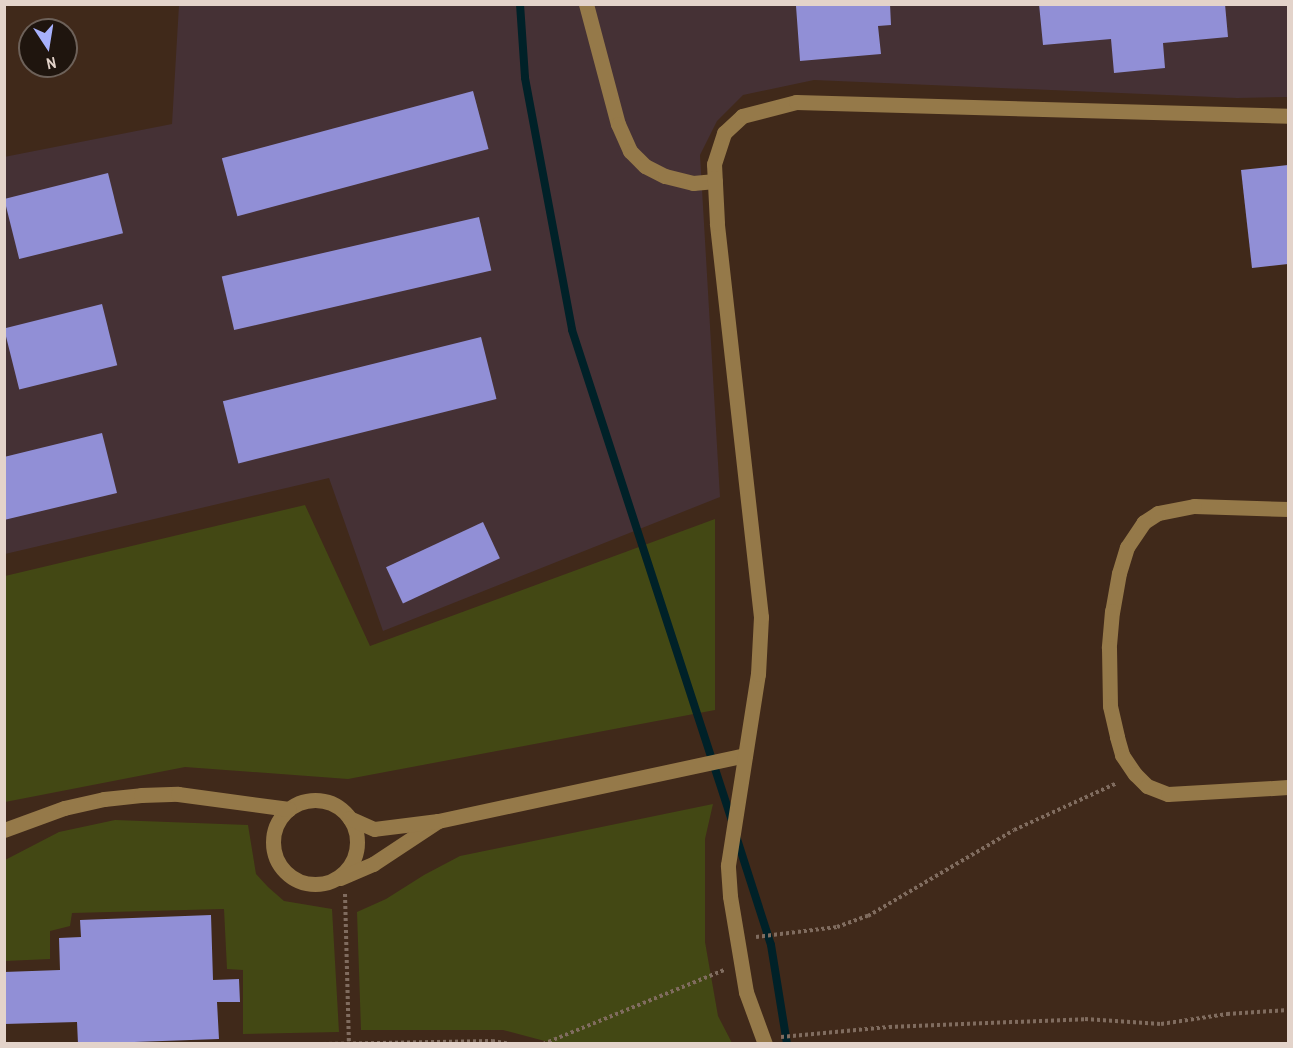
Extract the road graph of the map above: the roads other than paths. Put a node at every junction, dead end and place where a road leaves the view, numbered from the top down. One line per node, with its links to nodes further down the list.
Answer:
1 (586, 4): 3 (street)
2 (1288, 116): 3 (street)
3 (715, 181): 5 (street)
4 (1288, 508): 6 (street)
5 (745, 755): 9 (street); 12 (street)
6 (1288, 788)
7 (289, 809): 8 (street); 10 (street); 11 (street)
8 (349, 818): 9 (street); 11 (street)
9 (438, 821): 11 (street)
10 (4, 830)
11 (326, 883)
12 (763, 1041)

